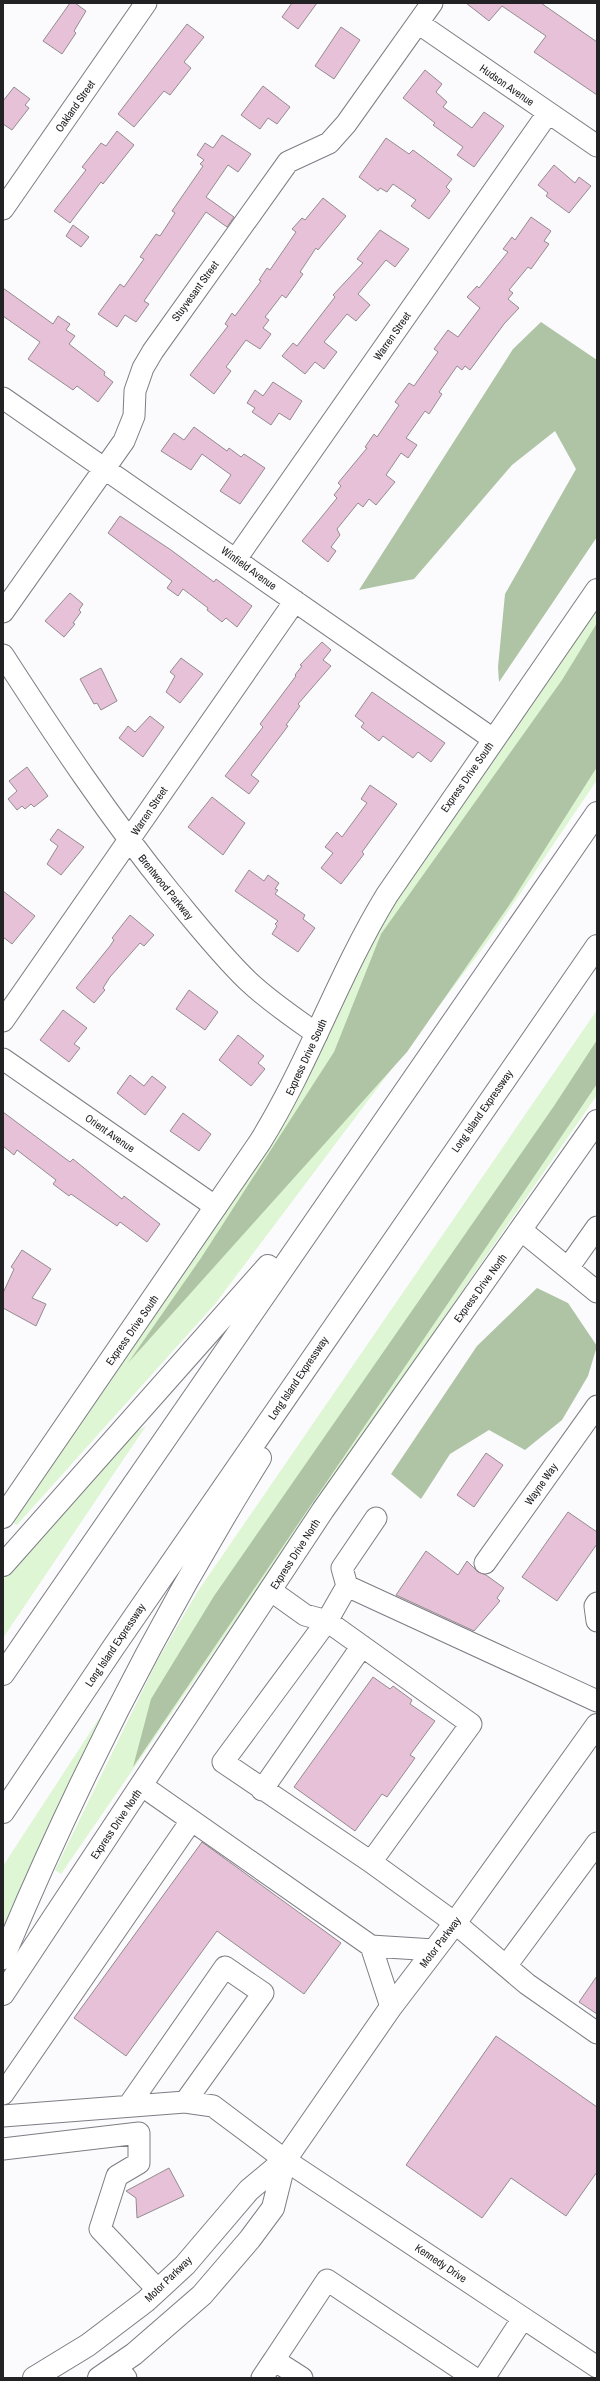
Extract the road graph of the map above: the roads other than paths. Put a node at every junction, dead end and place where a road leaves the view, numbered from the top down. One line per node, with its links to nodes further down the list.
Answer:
1 (146, 3): 6 (street, Oakland Street)
2 (432, 3): 3 (street, Stuyvesant Street)
3 (418, 23): 4 (street, Hudson Avenue); 8 (street, Stuyvesant Street)
4 (548, 113): 5 (street, Hudson Avenue); 9 (street, Warren Street)
5 (597, 146)
6 (3, 209)
7 (3, 398): 8 (street, Winfield Avenue)
8 (106, 468): 9 (street, Winfield Avenue); 12 (street, Stuyvesant Street)
9 (236, 559): 11 (street, Winfield Avenue)
10 (597, 590): 14 (main road, Express Drive South)
11 (295, 601): 14 (street, Winfield Avenue); 16 (street, Warren Street)
12 (3, 612)
13 (3, 655): 16 (street, Brentwood Parkway)
14 (493, 739): 20 (main road, Express Drive South)
15 (597, 813): 18 (main road)
16 (129, 840): 19 (street, Warren Street); 20 (street, Brentwood Parkway)
17 (597, 946): 23 (main road, Long Island Expressway)
18 (454, 1018): 33 (main road); 40 (main road)
19 (3, 1021)
20 (317, 1034): 24 (main road, Express Drive South)
21 (3, 1059): 24 (street, Orient Avenue)
22 (597, 1121): 26 (main road, Express Drive North)
23 (425, 1193): 45 (main road, Long Island Expressway); 52 (main road)
24 (216, 1207): 30 (main road, Express Drive South)
25 (597, 1227): 27 (street)
26 (521, 1230): 27 (street); 35 (main road, Express Drive North)
27 (568, 1268): 28 (street)
28 (597, 1292)
29 (597, 1406): 32 (street, Wayne Way)
30 (3, 1517)
31 (376, 1518): 34 (street)
32 (485, 1563)
33 (3, 1565)
34 (347, 1586): 37 (street); 41 (street)
35 (270, 1590): 37 (street); 43 (main road, Express Drive North)
36 (597, 1603): 38 (street)
37 (327, 1621): 39 (street); 44 (street)
38 (597, 1621)
39 (362, 1646): 44 (street); 48 (street)
40 (3, 1674)
41 (597, 1701)
42 (597, 1725): 49 (main road, Motor Parkway)
43 (141, 1785): 46 (street); 54 (main road, Express Drive North)
44 (262, 1790): 48 (street)
45 (3, 1812)
46 (191, 1821): 50 (street); 57 (street)
47 (597, 1843): 53 (street)
48 (371, 1862): 49 (street)
49 (455, 1923): 51 (main road, Motor Parkway); 53 (street)
50 (371, 1946): 51 (street); 55 (street)
51 (434, 1950): 55 (main road, Motor Parkway)
52 (3, 1958)
53 (506, 1966): 56 (street)
54 (3, 1994)
55 (391, 2007): 62 (main road, Motor Parkway)
56 (597, 2033)
57 (3, 2094)
58 (185, 2102): 59 (street, Kennedy Drive); 59 (street); 62 (street, Kennedy Drive)
59 (128, 2105): 60 (street, Kennedy Drive)
60 (3, 2116)
61 (3, 2149): 63 (street)
62 (285, 2160): 63 (main road, Motor Parkway); 64 (street, Kennedy Drive); 67 (main road, Motor Parkway)
63 (158, 2290): 68 (main road, Motor Parkway)
64 (524, 2318): 66 (street, Kennedy Drive); 72 (street)
65 (274, 2360): 69 (street); 70 (street); 71 (street)
66 (597, 2367)
67 (114, 2374)
68 (34, 2378)
69 (262, 2378)
70 (302, 2378)
71 (474, 2378)
72 (484, 2378)

